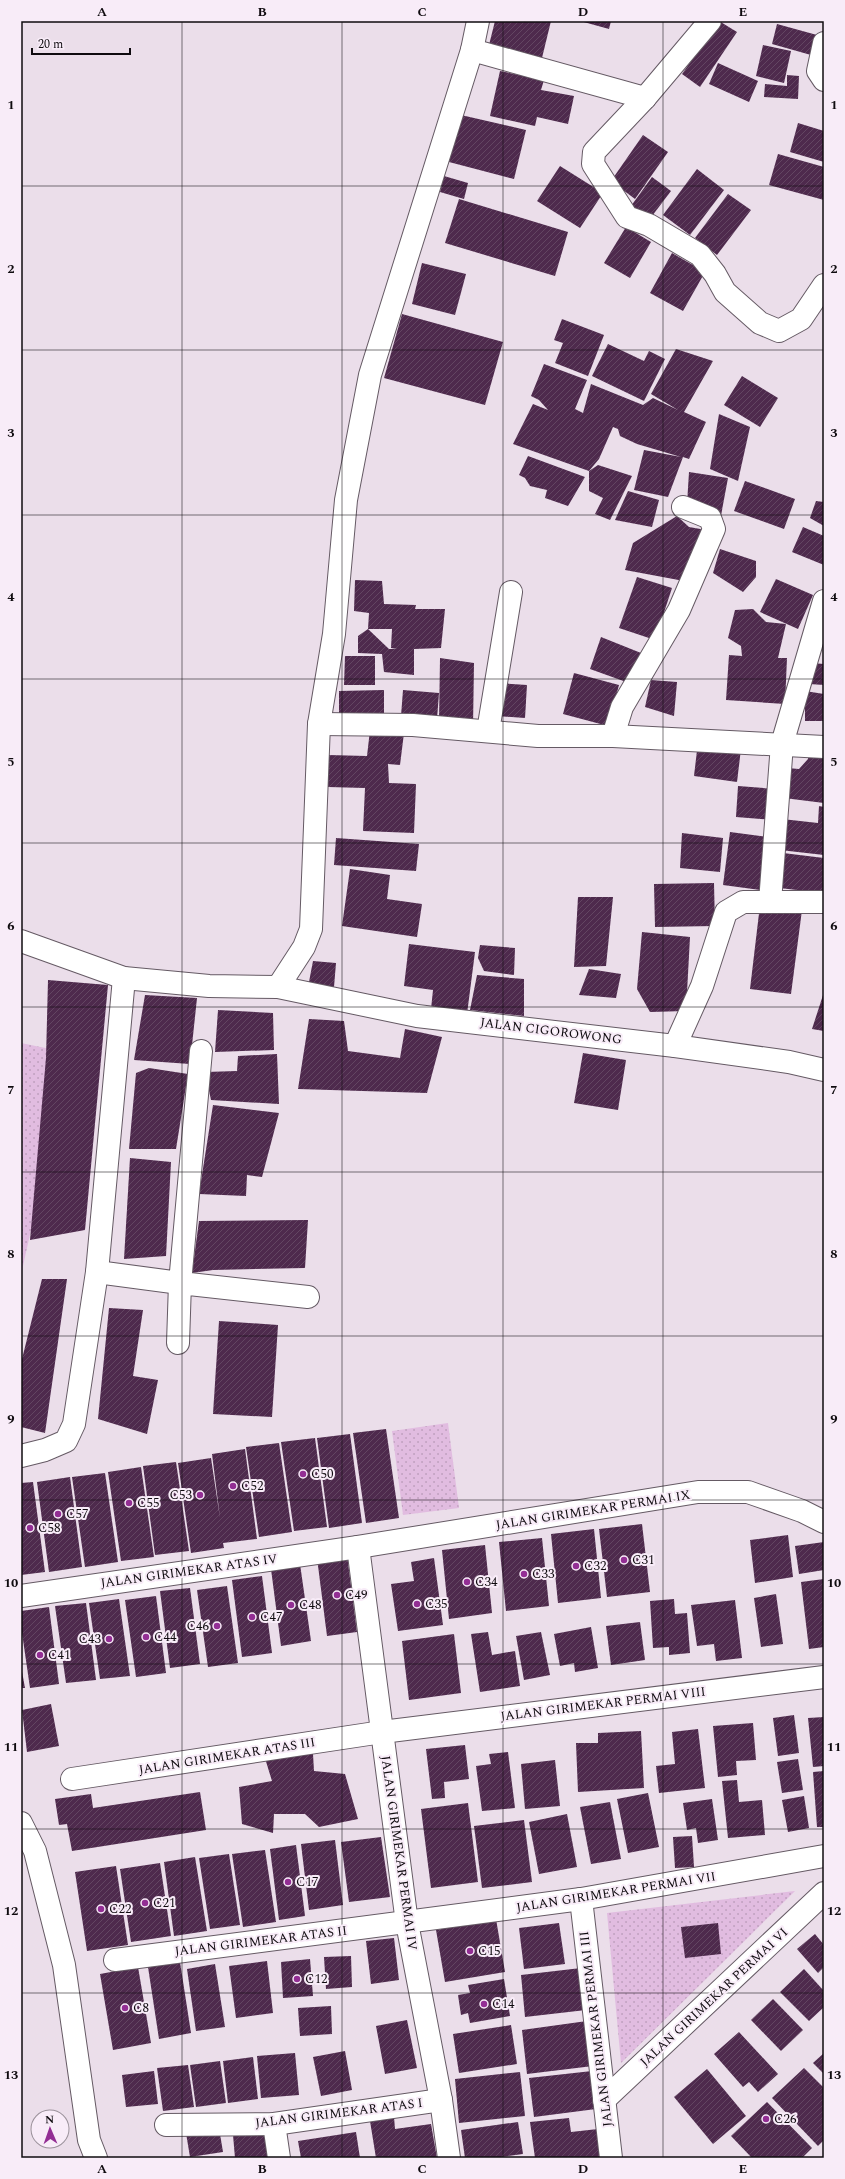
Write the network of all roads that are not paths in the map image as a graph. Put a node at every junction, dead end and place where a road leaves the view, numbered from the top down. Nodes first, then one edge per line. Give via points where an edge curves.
1 (478, 21) edge
2 (710, 21) edge
3 (824, 42) edge
4 (472, 50) junction
5 (824, 80) edge
6 (645, 98) junction
7 (824, 285) edge
8 (683, 507) dead end
9 (511, 592) dead end
10 (824, 601) edge
11 (319, 724) junction
12 (488, 732) junction
13 (614, 736) junction
14 (782, 744) junction
15 (824, 748) edge
16 (770, 902) junction
17 (824, 902) edge
18 (21, 941) edge
19 (124, 978) junction
20 (278, 987) junction
21 (675, 1046) junction
22 (201, 1051) dead end
23 (824, 1070) edge
24 (97, 1272) junction
25 (180, 1283) junction
26 (308, 1297) dead end
27 (178, 1343) dead end
28 (21, 1456) edge
29 (824, 1522) edge
30 (358, 1547) junction
31 (21, 1596) edge
32 (824, 1677) edge
33 (382, 1732) junction
34 (72, 1779) dead end
35 (21, 1823) edge
36 (824, 1856) edge
37 (824, 1893) edge
38 (581, 1899) junction
39 (407, 1923) junction
40 (115, 1960) dead end
41 (441, 2100) junction
42 (604, 2100) junction
43 (274, 2124) junction
44 (166, 2126) dead end
45 (96, 2158) edge
46 (279, 2158) edge
47 (449, 2158) edge
48 (611, 2158) edge

1 - 4 street
2 - 6 street
3 - 5 street via 818,71
4 - 6 street
4 - 11 street via 370,375 346,500 334,634
6 - 7 street via 594,152 593,164 627,217 648,225 700,255 725,292 760,323 778,331 801,319
8 - 13 street via 710,518 714,529 679,610 622,707
9 - 12 street
10 - 14 street
11 - 12 street via 413,725
11 - 20 street via 311,929 304,948
12 - 13 street via 538,736
13 - 14 street
14 - 15 street
14 - 16 street
16 - 17 street
16 - 21 street via 743,902 726,912 702,986
18 - 19 street, JALAN CIGOROWONG
19 - 20 street, JALAN CIGOROWONG via 209,986
19 - 24 street
20 - 21 street, JALAN CIGOROWONG via 417,1016
21 - 23 street, JALAN CIGOROWONG via 789,1062
22 - 25 street
24 - 25 street
24 - 28 street via 74,1424 66,1441
25 - 26 street
25 - 27 street
29 - 30 street, JALAN GIRIMEKAR PERMAI IX via 802,1511 748,1492 698,1492
30 - 31 street, JALAN GIRIMEKAR ATAS IV
30 - 33 street, JALAN GIRIMEKAR PERMAI IV
32 - 33 street, JALAN GIRIMEKAR PERMAI VIII
33 - 34 street, JALAN GIRIMEKAR ATAS III
33 - 39 street, JALAN GIRIMEKAR PERMAI IV
35 - 45 street via 35,1851 64,1965 89,2140
36 - 38 street, JALAN GIRIMEKAR PERMAI VII
37 - 42 street, JALAN GIRIMEKAR PERMAI VI
38 - 39 street, JALAN GIRIMEKAR PERMAI VII
38 - 42 street, JALAN GIRIMEKAR PERMAI III
39 - 40 street, JALAN GIRIMEKAR ATAS II
39 - 41 street, JALAN GIRIMEKAR PERMAI IV
41 - 43 street, JALAN GIRIMEKAR ATAS I
41 - 47 street, JALAN GIRIMEKAR PERMAI IV
42 - 48 street, JALAN GIRIMEKAR PERMAI III
43 - 44 street, JALAN GIRIMEKAR ATAS I
43 - 46 street

